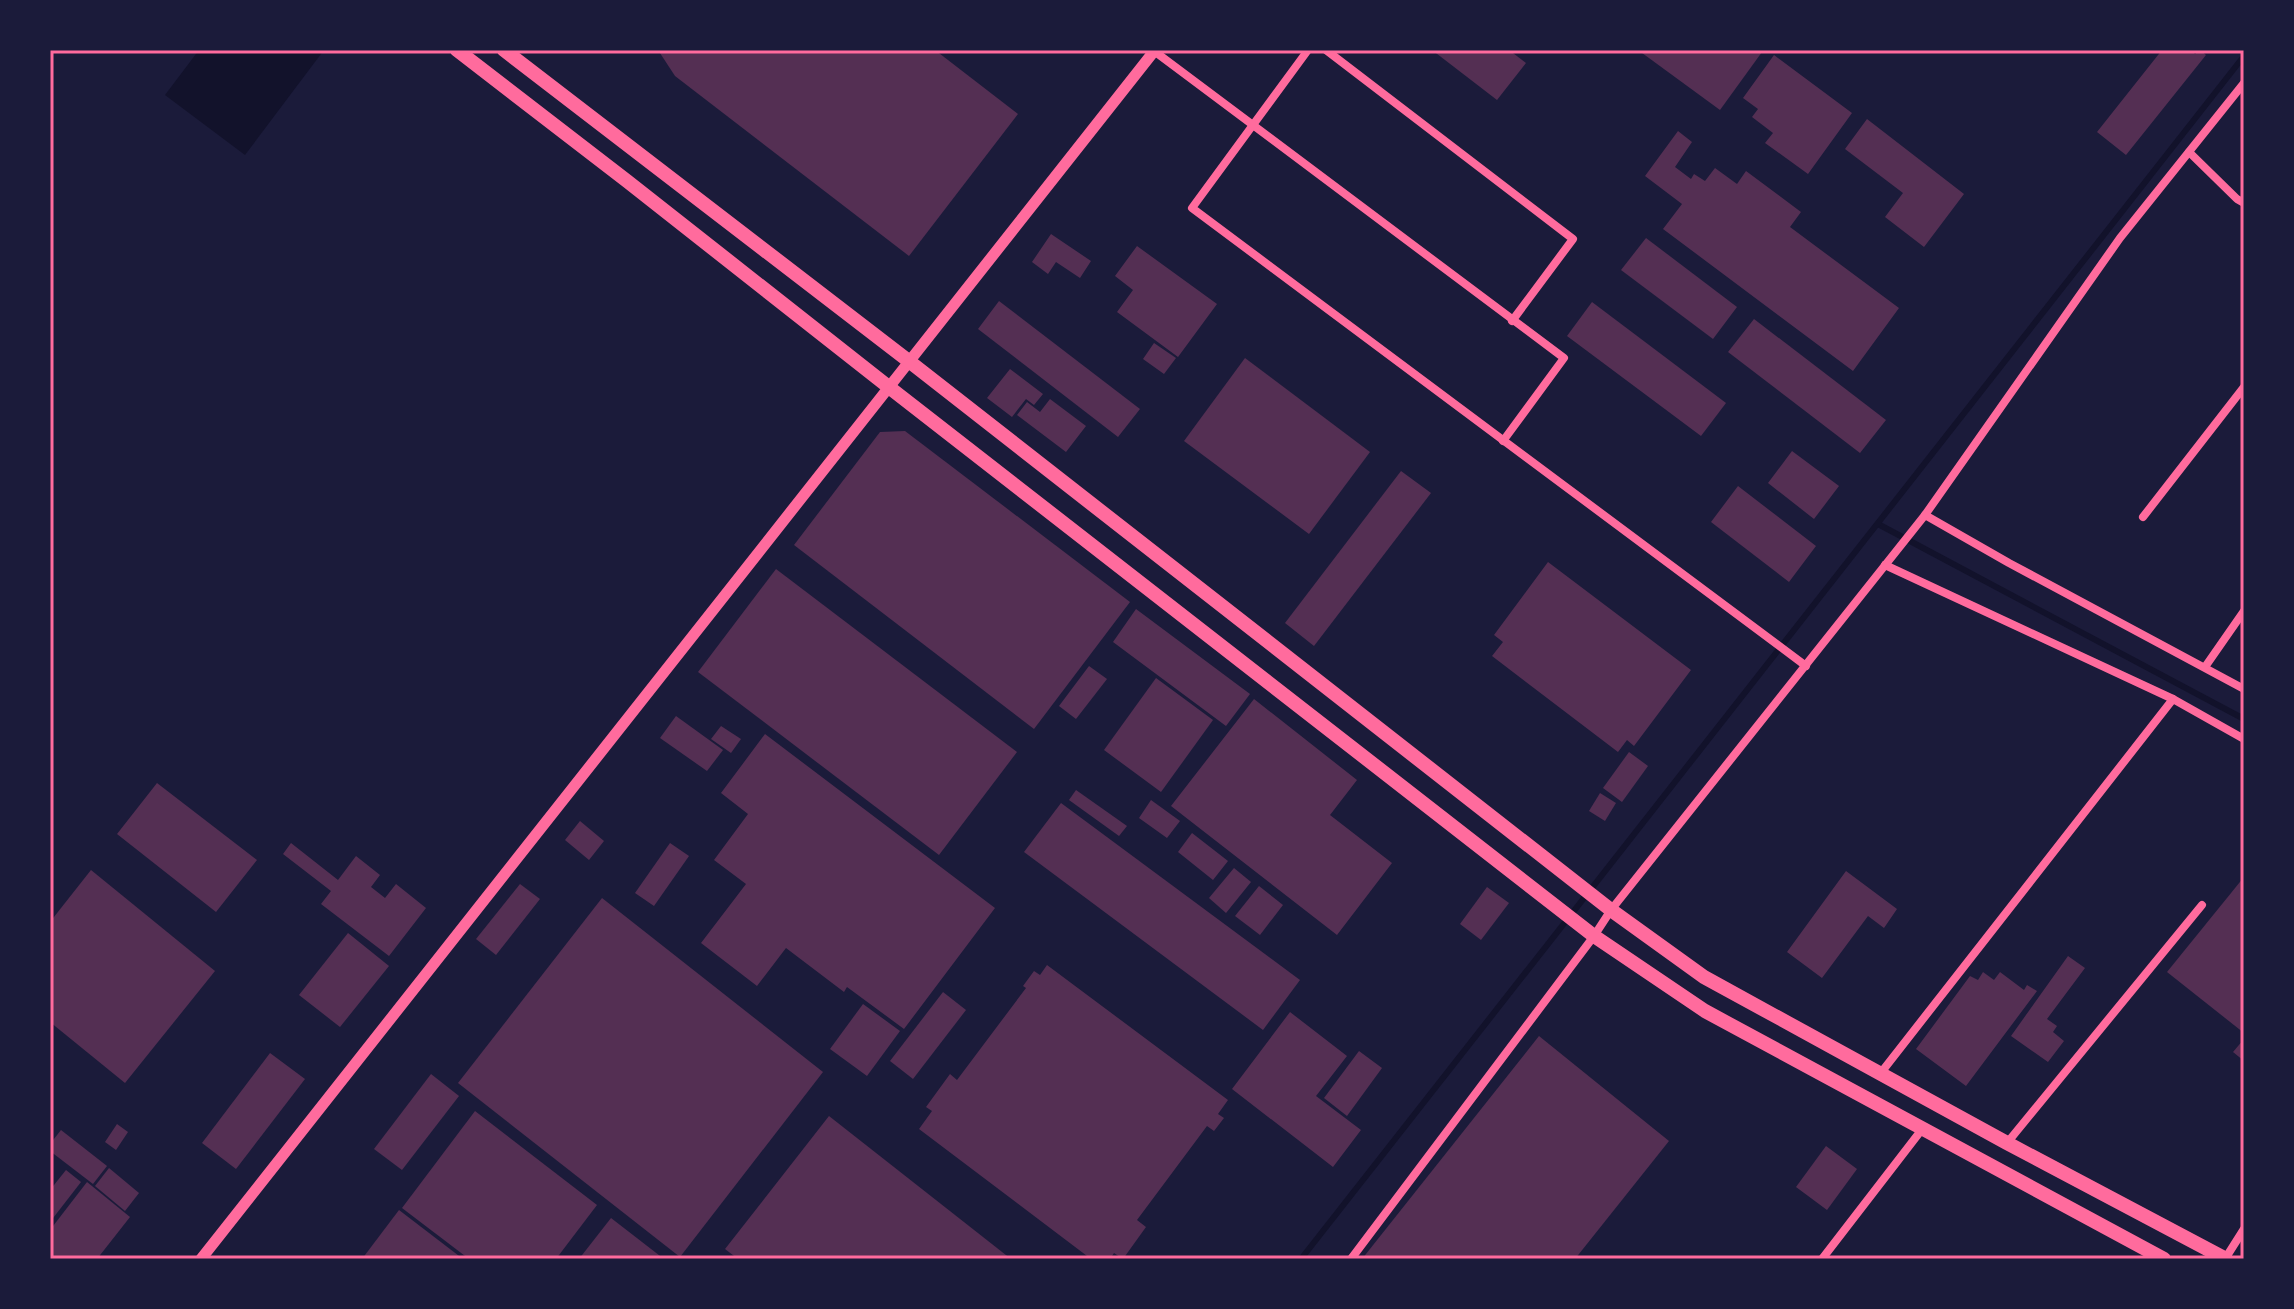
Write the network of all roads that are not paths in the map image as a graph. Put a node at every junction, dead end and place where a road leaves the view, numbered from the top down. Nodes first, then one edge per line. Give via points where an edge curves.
1 (457, 50) edge
2 (504, 50) edge
3 (1155, 50) edge
4 (1308, 50) edge
5 (1326, 50) edge
6 (2244, 83) edge
7 (1252, 124) junction
8 (2189, 152) junction
9 (2244, 203) edge
10 (1512, 321) junction
11 (910, 362) junction
12 (2244, 387) edge
13 (890, 388) junction
14 (1503, 441) junction
15 (1925, 515) junction
16 (2143, 517) dead end
17 (1885, 565) junction
18 (2244, 611) edge
19 (1806, 666) junction
20 (2205, 667) junction
21 (2244, 689) edge
22 (2173, 699) junction
23 (2244, 739) edge
24 (2202, 905) dead end
25 (1611, 910) junction
26 (1594, 936) junction
27 (1880, 1074) junction
28 (1923, 1128) junction
29 (2007, 1143) junction
30 (2244, 1229) edge
31 (201, 1259) edge
32 (1351, 1259) edge
33 (1822, 1259) edge
34 (2164, 1259) edge
35 (2226, 1259) edge

1 - 13 main road
2 - 11 main road
3 - 7 street
3 - 11 street
4 - 7 street
5 - 10 street via 1573,239
6 - 8 street
7 - 10 street
7 - 14 street via 1192,208
8 - 9 street
8 - 15 street via 2120,238
10 - 14 street via 1564,358
11 - 13 street
11 - 25 main road
12 - 16 street
13 - 26 main road
13 - 31 street
14 - 19 street
15 - 17 street
15 - 20 street
17 - 19 street
17 - 22 street
18 - 20 street
19 - 25 street
20 - 21 street
22 - 23 street
22 - 27 street
24 - 29 street
25 - 26 street
25 - 27 main road via 1704,977
26 - 28 main road via 1705,1011
26 - 32 street
27 - 29 main road
28 - 33 street
28 - 34 main road
29 - 35 main road
30 - 35 street

